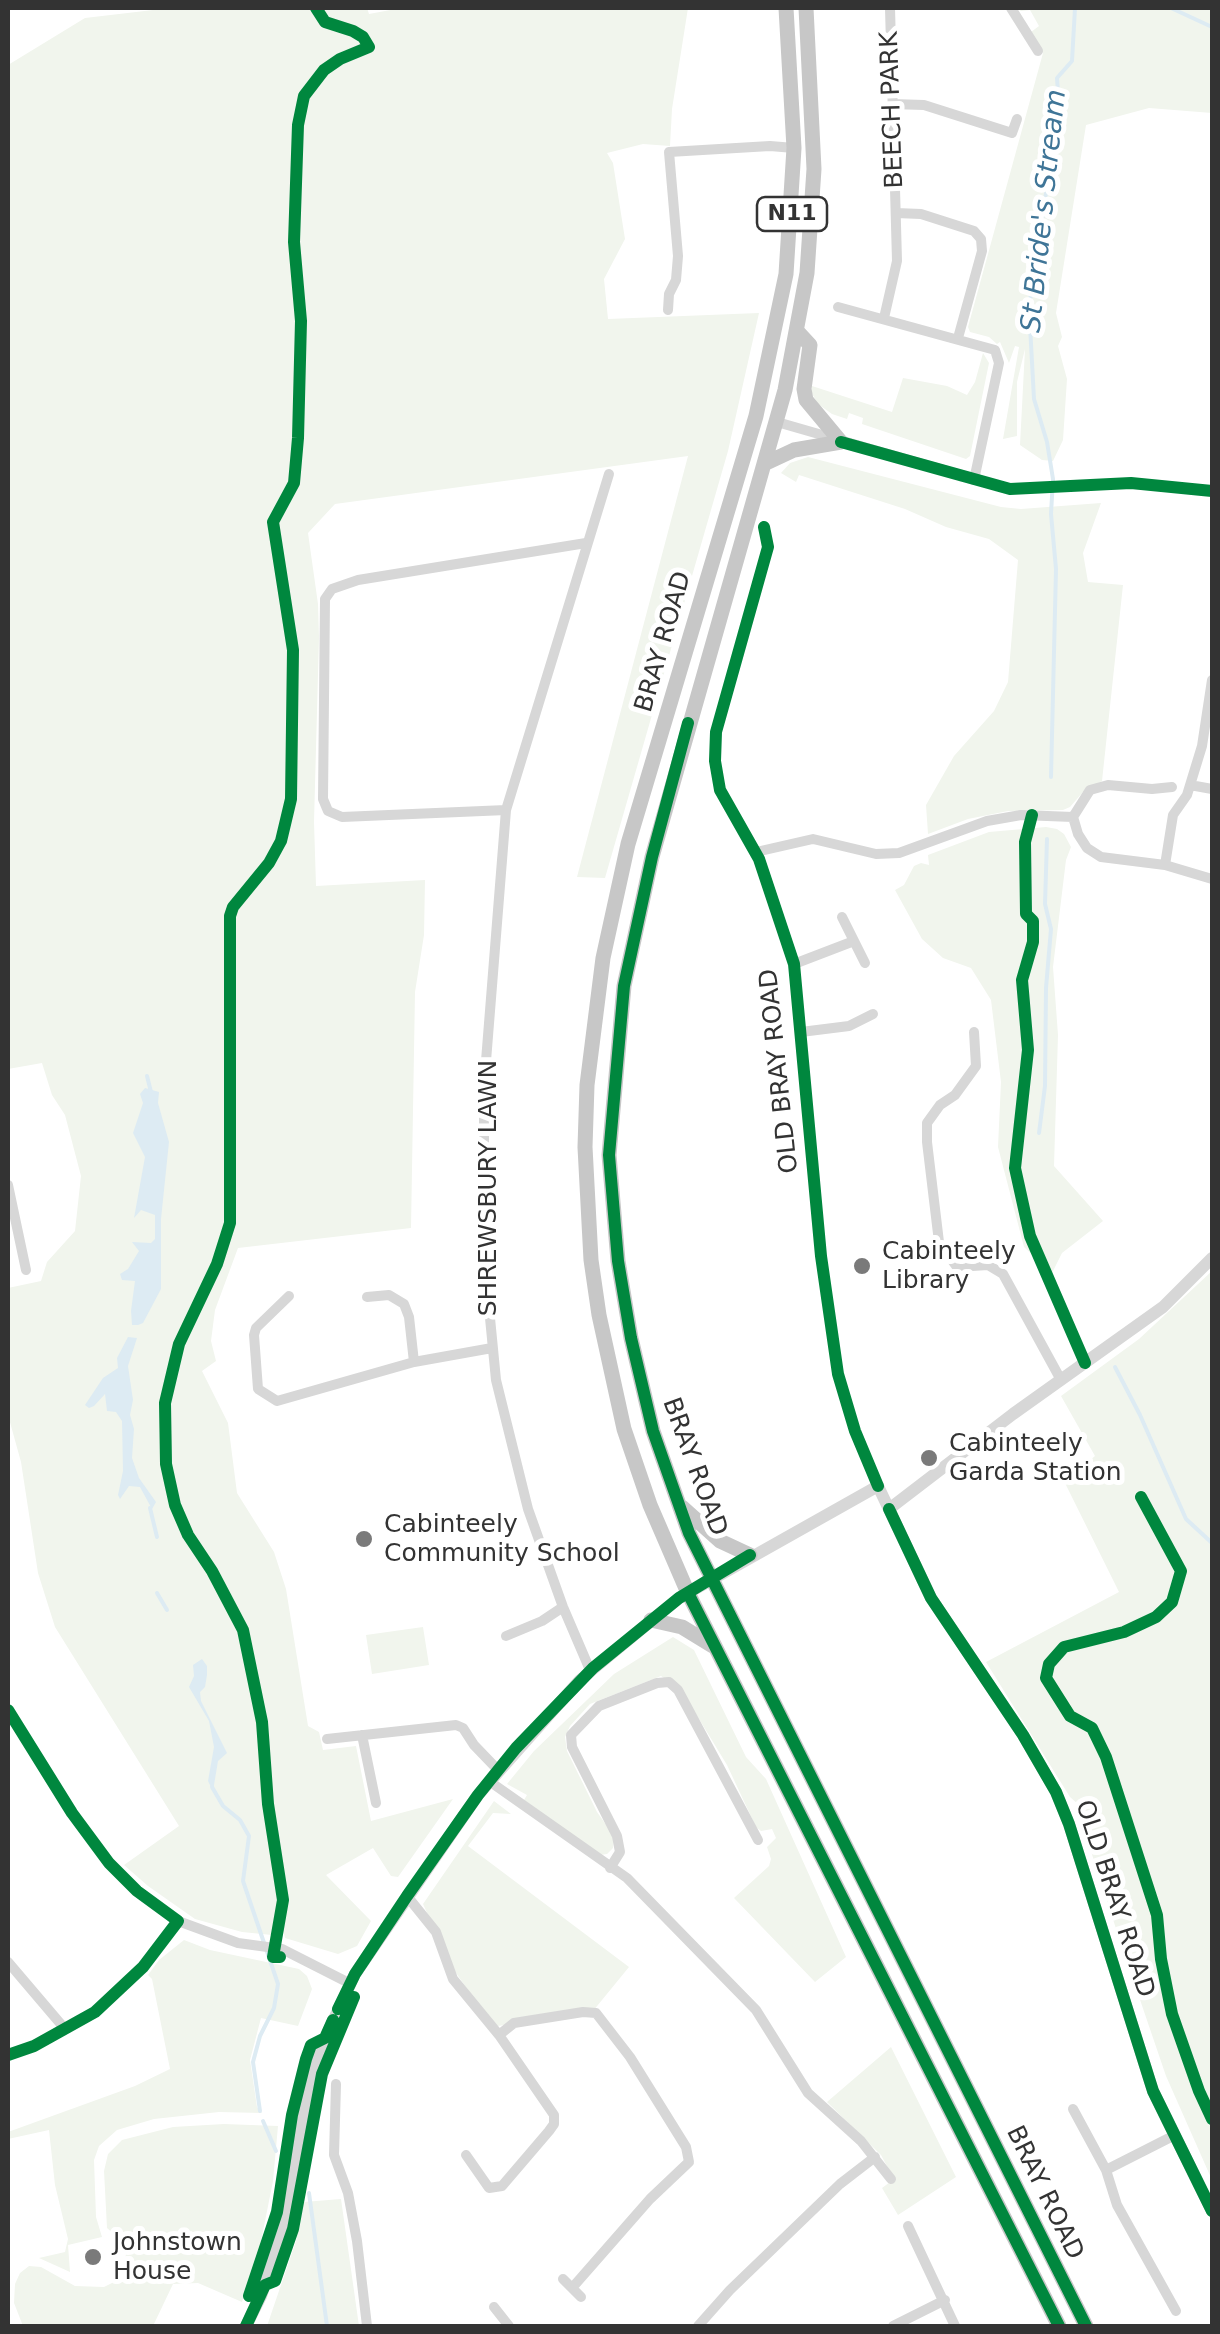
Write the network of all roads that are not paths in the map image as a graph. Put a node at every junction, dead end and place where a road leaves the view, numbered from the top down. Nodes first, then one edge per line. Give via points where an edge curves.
1 (786, 8) edge
2 (806, 8) edge
3 (890, 8) edge
4 (1012, 8) edge
5 (1031, 15) dead end
6 (1019, 22) junction
7 (1038, 51) dead end
8 (892, 104) junction
9 (1017, 119) dead end
10 (794, 148) junction
11 (896, 213) junction
12 (838, 307) dead end
13 (668, 310) dead end
14 (884, 318) junction
15 (798, 332) junction
16 (958, 338) junction
17 (770, 357) junction
18 (792, 362) junction
19 (756, 416) junction
20 (776, 422) junction
21 (840, 442) junction
22 (764, 464) junction
23 (608, 474) dead end
24 (974, 480) junction
25 (1212, 491) edge
26 (586, 543) junction
27 (768, 547) dead end
28 (1212, 680) edge
29 (1190, 786) junction
30 (1172, 787) dead end
31 (1212, 789) edge
32 (506, 810) junction
33 (1073, 817) junction
34 (756, 852) junction
35 (1165, 864) junction
36 (1212, 879) edge
37 (842, 917) dead end
38 (854, 941) junction
39 (864, 963) dead end
40 (794, 964) junction
41 (873, 1014) dead end
42 (801, 1032) junction
43 (974, 1032) dead end
44 (8, 1185) edge
45 (1212, 1258) edge
46 (26, 1270) dead end
47 (289, 1296) dead end
48 (367, 1297) dead end
49 (492, 1348) junction
50 (414, 1362) junction
51 (1061, 1380) junction
52 (878, 1486) junction
53 (679, 1504) junction
54 (889, 1509) junction
55 (750, 1555) junction
56 (714, 1577) junction
57 (688, 1592) junction
58 (563, 1607) junction
59 (651, 1620) junction
60 (506, 1636) dead end
61 (716, 1648) junction
62 (590, 1670) junction
63 (8, 1710) edge
64 (362, 1735) junction
65 (328, 1739) dead end
66 (498, 1770) junction
67 (488, 1782) junction
68 (376, 1803) dead end
69 (758, 1840) dead end
70 (610, 1868) junction
71 (406, 1896) junction
72 (178, 1921) junction
73 (8, 1962) edge
74 (349, 1983) junction
75 (65, 2029) junction
76 (499, 2035) junction
77 (8, 2055) edge
78 (336, 2084) dead end
79 (1073, 2110) dead end
80 (1173, 2136) junction
81 (466, 2155) dead end
82 (875, 2157) junction
83 (1106, 2170) junction
84 (891, 2180) dead end
85 (1212, 2211) edge
86 (908, 2226) dead end
87 (563, 2279) dead end
88 (944, 2300) junction
89 (494, 2307) dead end
90 (1176, 2311) dead end
91 (246, 2326) edge
92 (366, 2326) edge
93 (509, 2326) edge
94 (698, 2326) edge
95 (893, 2326) edge
96 (955, 2326) edge
97 (1059, 2326) edge
98 (1086, 2326) edge

1 - 10 highway, BRAY ROAD / N11
2 - 15 highway, BRAY ROAD / N11 via 814,169
3 - 8 street, BEECH PARK
4 - 6 street
5 - 6 street
6 - 7 street
8 - 9 street via 924,105 1012,133
8 - 11 street, BEECH PARK
10 - 13 street via 669,152 678,256
10 - 17 highway, BRAY ROAD / N11 via 788,266
11 - 14 street, BEECH PARK via 896,261
11 - 16 street, BEECH PARK via 921,214 981,238
12 - 14 street
14 - 16 street
15 - 18 highway, BRAY ROAD / N11
15 - 21 highway via 810,345 806,400
16 - 24 street via 990,346 998,356
17 - 18 highway
17 - 19 highway, BRAY ROAD / N11
18 - 20 highway, BRAY ROAD / N11
19 - 20 highway
19 - 57 highway, BRAY ROAD / N11 via 628,844 603,958 587,1085 586,1206 599,1315 635,1466
20 - 21 street
20 - 22 highway, BRAY ROAD / N11
21 - 22 highway via 794,450
21 - 24 street
22 - 53 highway, BRAY ROAD / N11 via 652,857 624,986 614,1092 609,1155 618,1261 653,1431
23 - 26 street, SHREWSBURY LAWN
24 - 25 street via 1023,490 1164,484
26 - 32 street, SHREWSBURY LAWN
26 - 32 street via 358,580 332,589 325,599 328,811 342,818
27 - 34 street, OLD BRAY ROAD via 716,732 720,790
28 - 29 street
29 - 31 street
29 - 35 street via 1173,815
30 - 33 street via 1090,790
32 - 49 street, SHREWSBURY LAWN via 484,1086 484,1256
33 - 34 street via 987,820 898,853 814,838
33 - 35 street via 1087,848 1102,856
34 - 40 street, OLD BRAY ROAD
35 - 36 street
37 - 38 street
38 - 39 street
38 - 40 street
40 - 42 street, OLD BRAY ROAD
41 - 42 street via 849,1026
42 - 52 street, OLD BRAY ROAD via 838,1374
43 - 51 street via 976,1066 928,1123 939,1242 956,1267 988,1265 1004,1274
44 - 46 street
45 - 51 street via 1163,1307
47 - 50 street via 254,1335 258,1388 277,1401
48 - 50 street via 389,1295 404,1304
49 - 50 street
49 - 58 street, SHREWSBURY LAWN via 528,1508
51 - 54 street
52 - 54 street, OLD BRAY ROAD
52 - 55 street
53 - 55 highway via 720,1541
53 - 56 highway, BRAY ROAD / N11
54 - 80 street, OLD BRAY ROAD via 916,1572 1059,1800 1144,2067
55 - 56 street
56 - 57 street
56 - 98 highway, BRAY ROAD / N11
57 - 59 street
57 - 61 highway, BRAY ROAD / N11
58 - 60 street
58 - 62 street, SHREWSBURY LAWN
59 - 61 highway
59 - 62 street
61 - 97 highway, BRAY ROAD / N11
62 - 66 street
63 - 72 street via 109,1863
64 - 65 street
64 - 66 street via 456,1724
64 - 68 street
66 - 67 street
67 - 70 street
67 - 71 street
69 - 70 street via 678,1690 657,1682 599,1706 572,1736 618,1836 620,1852
70 - 82 street via 628,1878 756,2010 808,2093
71 - 74 street
71 - 76 street via 436,1932 453,1979
72 - 74 street via 302,1958
72 - 75 street via 132,1978
73 - 75 street
74 - 91 street via 316,2059 284,2228
75 - 77 street
76 - 81 street via 554,2124 502,2186 489,2188
76 - 87 street via 514,2023 596,2013 686,2147 689,2162 650,2199 576,2293
78 - 92 street via 334,2156 348,2193
79 - 83 street
80 - 83 street
80 - 85 street, OLD BRAY ROAD
82 - 84 street
82 - 94 street
83 - 90 street via 1117,2205
86 - 88 street
88 - 95 street
88 - 96 street
89 - 93 street

